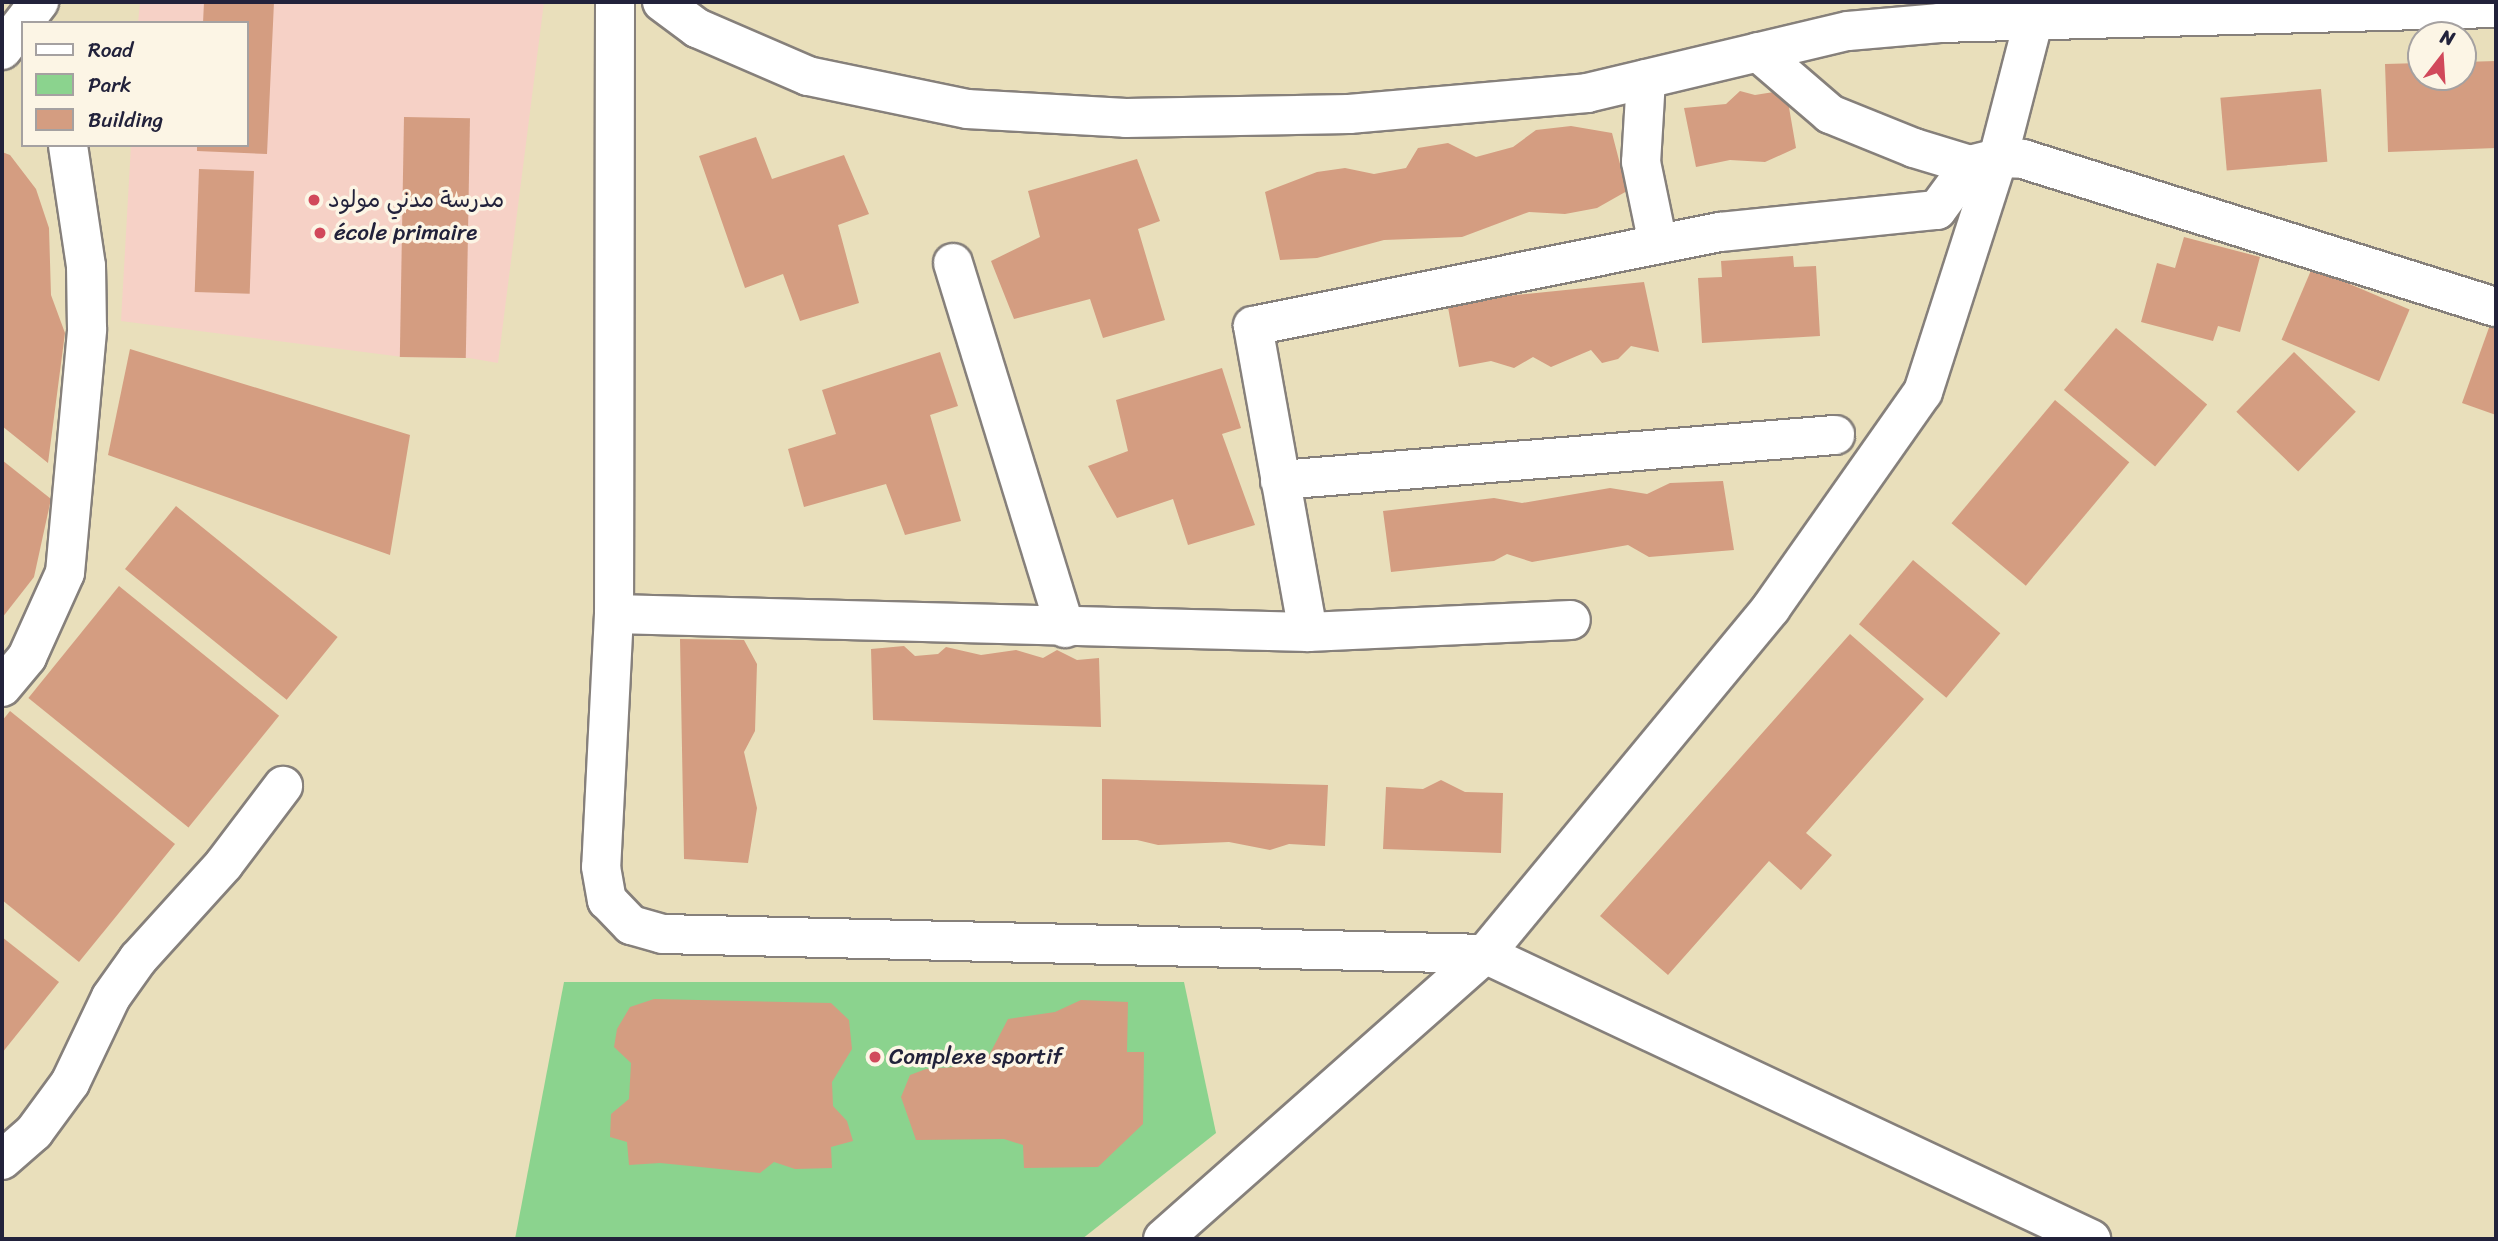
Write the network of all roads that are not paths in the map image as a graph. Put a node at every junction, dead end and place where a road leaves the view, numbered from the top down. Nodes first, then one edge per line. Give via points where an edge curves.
1 (39, 2) edge
2 (52, 2) edge
3 (615, 2) edge
4 (662, 2) edge
5 (2496, 8) edge
6 (2042, 10) edge
7 (24, 21) edge
8 (54, 21) edge
9 (21, 25) edge
10 (2, 50) edge
11 (1758, 52) junction
12 (1646, 79) junction
13 (68, 147) edge
14 (1984, 161) junction
15 (1658, 244) junction
16 (953, 263) dead end
17 (2496, 307) edge
18 (1835, 435) dead end
19 (1280, 480) junction
20 (614, 614) junction
21 (1571, 620) dead end
22 (1065, 628) junction
23 (1308, 632) junction
24 (2, 687) edge
25 (282, 786) dead end
26 (1485, 954) junction
27 (2, 1160) edge
28 (1163, 1239) edge
29 (2091, 1239) edge

1 - 7 street
2 - 8 street
3 - 20 street
4 - 12 street via 698,28 808,76 967,109 1126,118 1349,114 1587,93
5 - 6 street
6 - 11 street via 1848,31
6 - 14 street
9 - 10 street
11 - 12 street
11 - 14 street via 1830,114
12 - 15 street via 1641,162
13 - 24 street via 86,267 87,329 65,573 27,657
14 - 15 street via 1937,210 1720,232
14 - 17 street via 2023,159
14 - 26 street via 1923,392 1771,608
15 - 19 street via 1253,326
16 - 22 street
18 - 19 street
19 - 23 street
20 - 22 street
20 - 26 street via 601,867 607,900 631,925 663,934
21 - 23 street
22 - 23 street
25 - 27 street via 224,864 138,959 111,997 70,1083 34,1132
26 - 28 street
26 - 29 street

